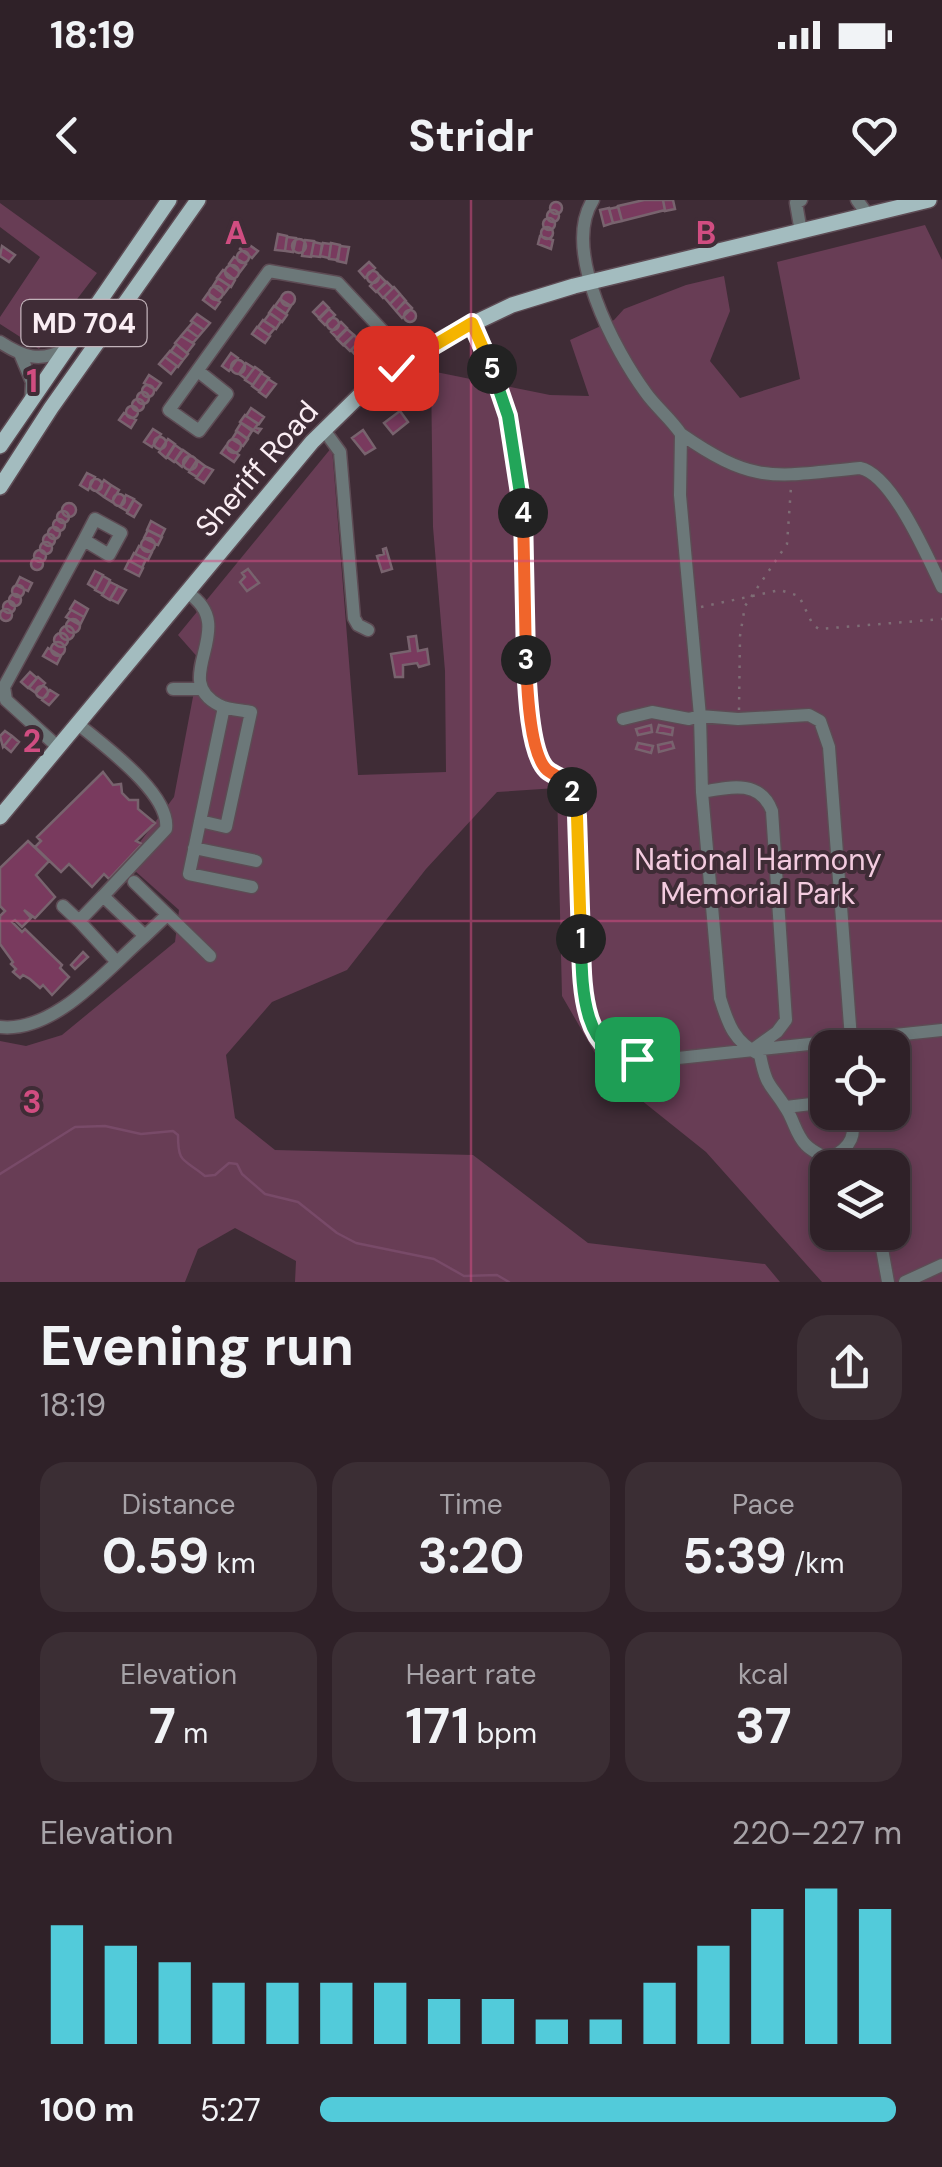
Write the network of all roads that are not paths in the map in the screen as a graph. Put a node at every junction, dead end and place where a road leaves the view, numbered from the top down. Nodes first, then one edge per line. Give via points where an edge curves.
1 (169, 200) edge
2 (198, 200) edge
3 (593, 200) edge
4 (801, 200) edge
5 (858, 200) edge
6 (929, 200) edge
7 (868, 216) junction
8 (801, 232) junction
9 (591, 282) junction
10 (472, 323) junction
11 (0, 342) edge
12 (66, 349) junction
13 (22, 356) junction
14 (410, 359) junction
15 (198, 371) junction
16 (31, 400) junction
17 (324, 430) junction
18 (681, 434) junction
19 (0, 446) edge
20 (0, 487) edge
21 (84, 540) dead end
22 (942, 587) edge
23 (188, 593) junction
24 (368, 630) dead end
25 (202, 688) junction
26 (174, 689) dead end
27 (224, 707) junction
28 (700, 716) junction
29 (623, 718) dead end
30 (78, 724) junction
31 (58, 747) junction
32 (210, 770) junction
33 (237, 776) junction
34 (702, 792) junction
35 (0, 817) edge
36 (200, 822) junction
37 (194, 848) junction
38 (256, 860) dead end
39 (134, 882) dead end
40 (252, 887) dead end
41 (103, 896) junction
42 (63, 906) dead end
43 (167, 915) junction
44 (79, 921) junction
45 (145, 936) junction
46 (210, 956) dead end
47 (116, 961) junction
48 (0, 1027) edge
49 (850, 1030) edge
50 (942, 1030) edge
51 (910, 1033) edge
52 (810, 1044) edge
53 (752, 1051) junction
54 (810, 1105) edge
55 (786, 1108) junction
56 (815, 1150) edge
57 (882, 1250) edge
58 (942, 1265) edge
59 (888, 1282) edge
60 (905, 1282) edge

1 - 12 main road, MD 704
2 - 20 main road, MD 704
3 - 9 street via 583,240
4 - 8 street via 794,209
5 - 7 street
6 - 7 main road, Sheriff Road
7 - 8 main road, Sheriff Road
8 - 9 main road, Sheriff Road
9 - 10 main road, Sheriff Road
9 - 18 street via 618,347
10 - 14 main road, Sheriff Road
10 - 53 street via 504,399 515,448 530,709 540,759 568,782 573,796 582,974 595,1033 624,1058
11 - 13 street
12 - 13 street
12 - 16 main road, MD 704
13 - 16 street
14 - 15 street via 338,283 269,271
14 - 17 main road, Sheriff Road
15 - 15 street via 169,410 199,431 227,394
16 - 19 main road, MD 704
17 - 23 main road, Sheriff Road
17 - 24 street via 340,452 354,618
18 - 22 street via 742,470 790,476 860,468 878,475
18 - 28 street via 680,495
21 - 31 street via 3,690
23 - 25 street via 205,609 210,632
23 - 30 main road, Sheriff Road
25 - 26 street
25 - 27 street
27 - 32 street
27 - 33 street via 251,712
28 - 29 street via 652,712
28 - 34 street
28 - 49 street via 808,714 824,727
30 - 31 main road, Sheriff Road
30 - 41 street via 146,784 167,822
31 - 35 main road, Sheriff Road
32 - 33 street
32 - 36 street
33 - 36 street via 226,827
34 - 53 street via 720,998 730,1028
34 - 53 street via 752,788 772,811 786,1020
36 - 37 street
37 - 38 street
37 - 40 street via 189,874
39 - 43 street
41 - 44 street
41 - 45 street
42 - 44 street
43 - 45 street
43 - 46 street
44 - 47 street
45 - 47 street
47 - 48 street via 42,1022
50 - 51 street
52 - 53 street
53 - 55 street
54 - 55 street
55 - 56 street
57 - 59 street
58 - 60 street

